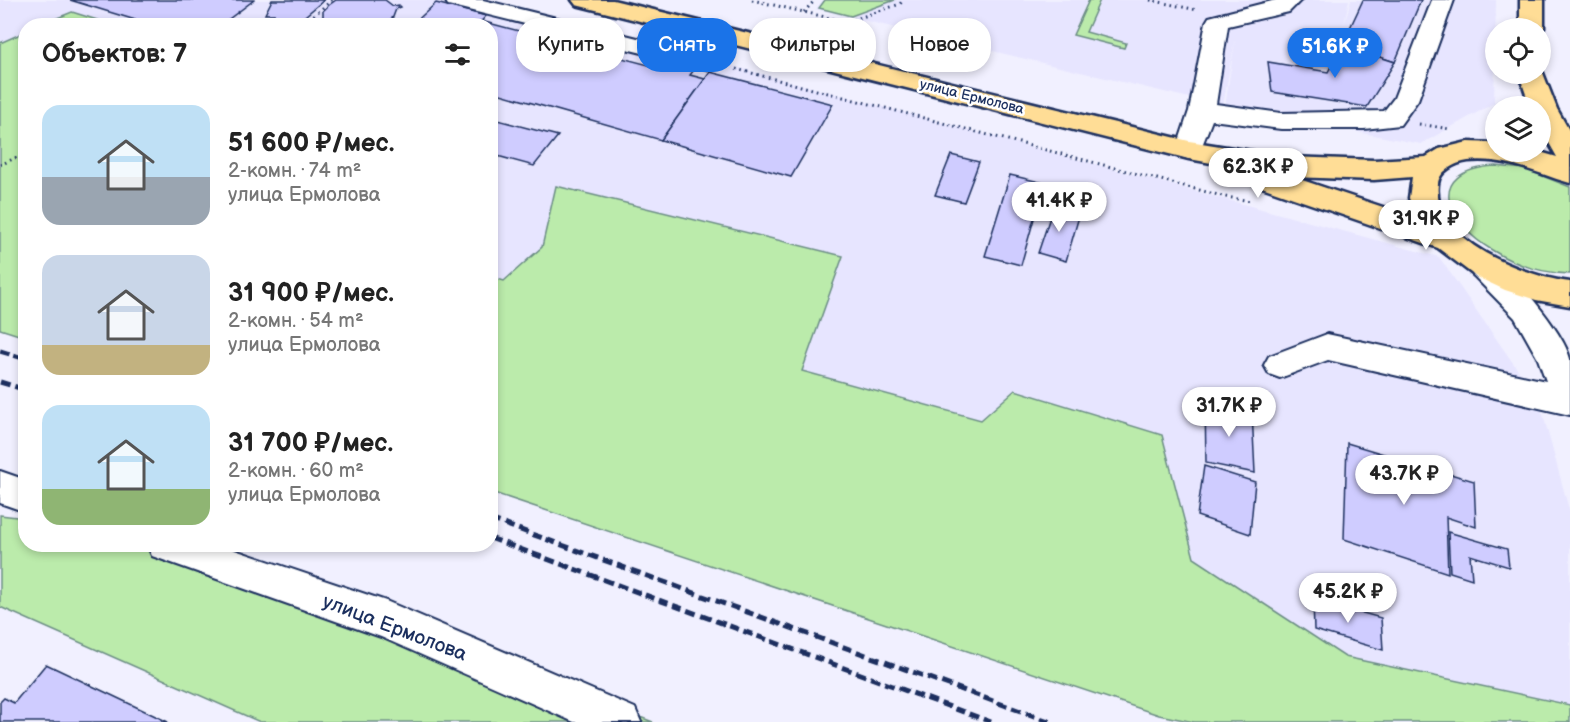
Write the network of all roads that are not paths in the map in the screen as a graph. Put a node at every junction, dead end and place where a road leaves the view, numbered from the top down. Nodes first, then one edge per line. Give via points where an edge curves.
1 (456, 0) edge
2 (584, 0) edge
3 (1290, 0) edge
4 (1443, 0) edge
5 (1532, 0) edge
6 (1532, 18) edge
7 (637, 45) edge
8 (1535, 84) edge
9 (1202, 111) junction
10 (1080, 124) junction
11 (1485, 146) edge
12 (1190, 150) junction
13 (1569, 156) edge
14 (1551, 158) edge
15 (1433, 166) junction
16 (1448, 240) junction
17 (1483, 267) junction
18 (1570, 294) edge
19 (1280, 365) dead end
20 (1570, 400) edge
21 (0, 487) edge
22 (18, 493) edge
23 (188, 552) edge
24 (621, 722) edge

1 - 7 street
2 - 10 main road, улица Ермолова
3 - 9 street via 1281,7 1217,22
4 - 9 street via 1406,100 1391,119 1281,121
5 - 6 main road
8 - 13 main road via 1544,110
9 - 12 street
10 - 12 main road, улица Ермолова
10 - 16 main road, улица Ермолова via 1272,180
11 - 15 main road, улица Ермолова
12 - 15 main road, улица Ермолова via 1289,167 1374,170
13 - 14 main road, улица Ермолова
15 - 16 main road, улица Ермолова via 1424,180 1423,198 1431,219
16 - 17 main road, улица Ермолова
17 - 18 main road, улица Ермолова via 1514,282
17 - 20 street via 1526,310 1553,356
19 - 20 street via 1327,347
21 - 22 street
23 - 24 street, улица Ермолова via 386,620

